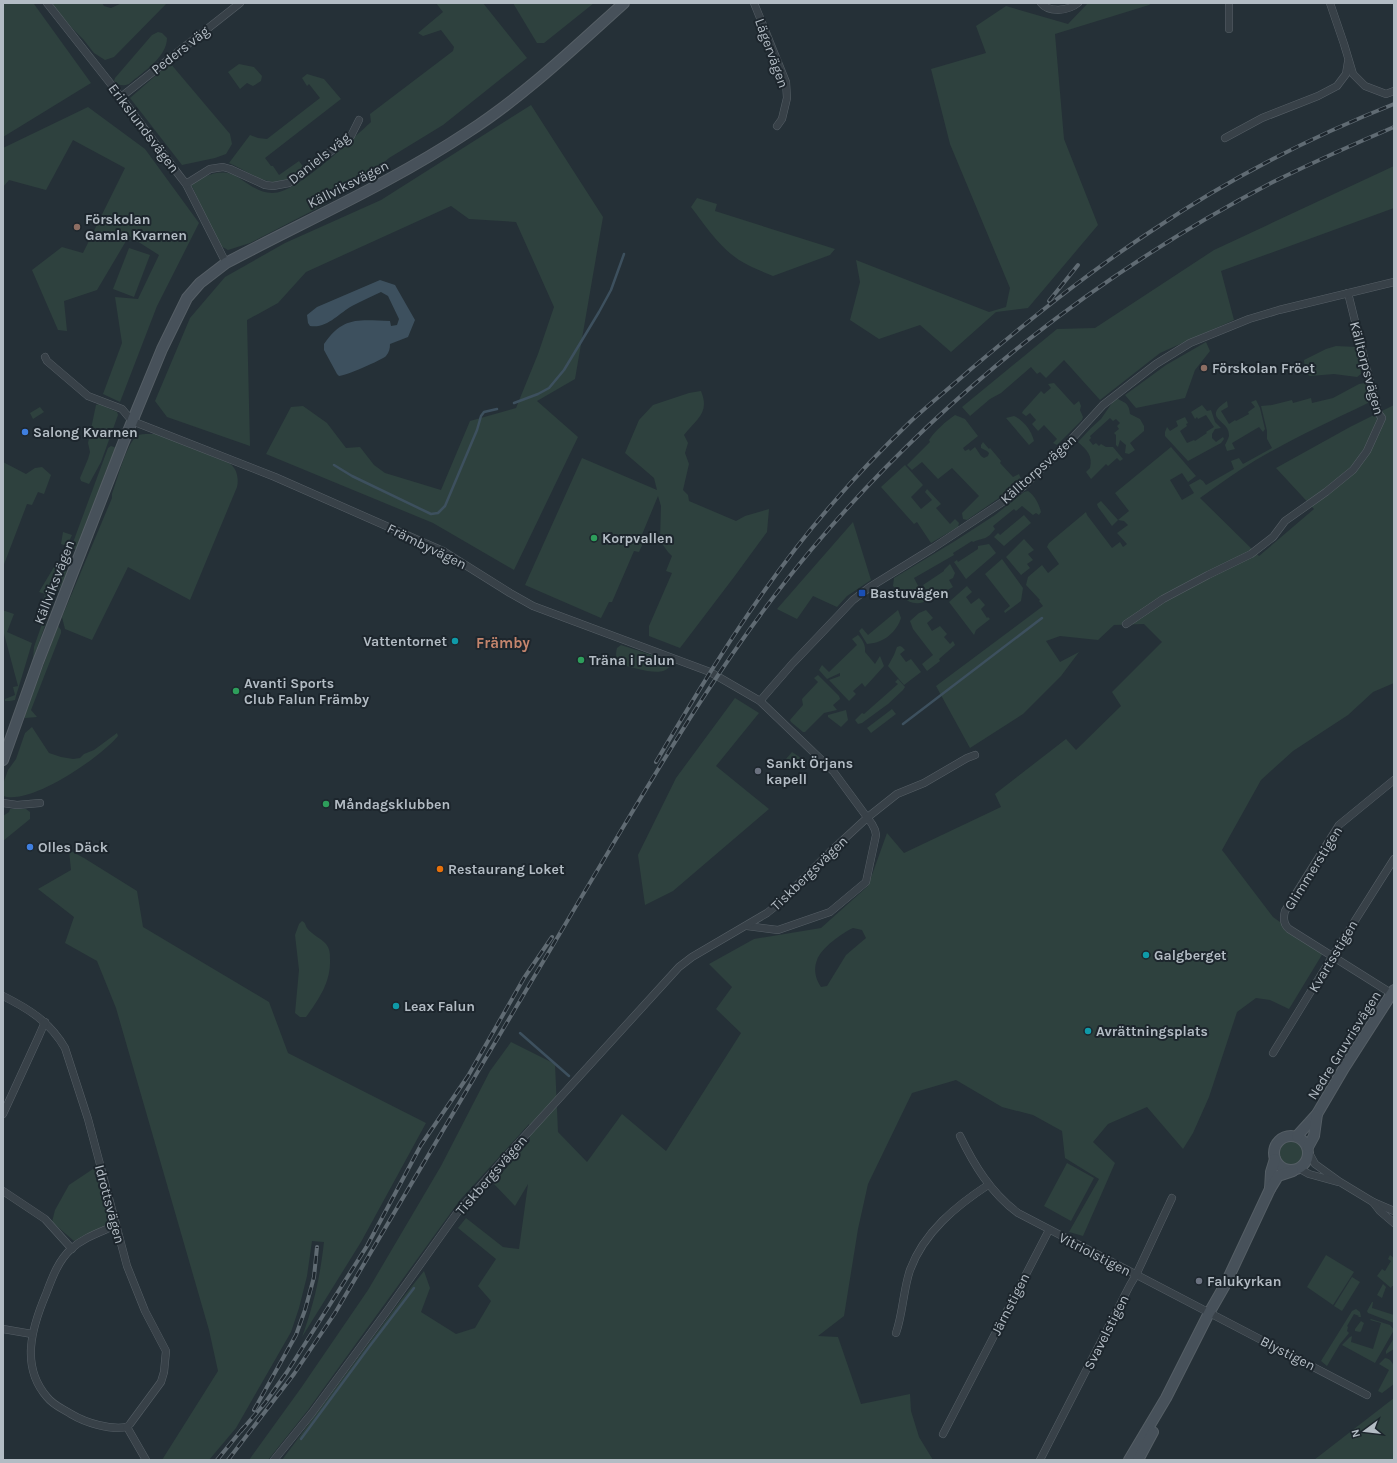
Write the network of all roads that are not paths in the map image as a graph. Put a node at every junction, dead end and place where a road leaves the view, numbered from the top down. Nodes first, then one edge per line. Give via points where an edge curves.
1 (47, 3) edge
2 (240, 3) edge
3 (624, 3) edge
4 (754, 3) edge
5 (1041, 3) edge
6 (1078, 3) edge
7 (1229, 3) edge
8 (1330, 3) edge
9 (1229, 29) dead end
10 (1348, 62) junction
11 (1394, 91) edge
12 (121, 97) junction
13 (359, 120) dead end
14 (777, 126) dead end
15 (1225, 138) dead end
16 (186, 184) junction
17 (226, 263) junction
18 (1394, 282) edge
19 (1348, 293) junction
20 (45, 356) dead end
21 (132, 421) junction
22 (1126, 624) dead end
23 (760, 701) junction
24 (4, 755) edge
25 (975, 755) dead end
26 (1394, 780) edge
27 (3, 803) edge
28 (40, 803) dead end
29 (868, 817) junction
30 (1394, 859) edge
31 (747, 926) junction
32 (1332, 957) junction
33 (1393, 993) edge
34 (3, 996) edge
35 (44, 1022) junction
36 (1273, 1053) dead end
37 (3, 1114) edge
38 (1317, 1114) junction
39 (960, 1136) dead end
40 (1297, 1136) junction
41 (1308, 1150) junction
42 (1275, 1159) junction
43 (1296, 1170) junction
44 (1340, 1182) junction
45 (988, 1185) junction
46 (1270, 1189) junction
47 (3, 1191) edge
48 (1172, 1198) dead end
49 (1373, 1202) junction
50 (1394, 1211) edge
51 (1394, 1223) edge
52 (116, 1225) junction
53 (1049, 1230) junction
54 (72, 1249) junction
55 (1136, 1275) junction
56 (1209, 1313) junction
57 (3, 1329) edge
58 (896, 1333) dead end
59 (32, 1334) junction
60 (1366, 1395) dead end
61 (127, 1427) junction
62 (943, 1434) dead end
63 (1137, 1458) edge
64 (146, 1460) edge
65 (274, 1460) edge
66 (1040, 1460) edge

1 - 12 street, Erikslundsvägen
2 - 12 street, Peders väg
3 - 17 street, Källviksvägen via 526,89 469,132 406,170
4 - 14 street, Lägervägen via 786,82 787,98 782,119
5 - 6 street via 1051,10 1058,10
7 - 9 street
8 - 10 street
10 - 11 street via 1352,74 1365,86 1386,94
10 - 15 street via 1346,74 1336,86 1318,96 1262,118
12 - 16 street, Erikslundsvägen
13 - 16 street, Daniels väg via 351,136 289,183 273,186 223,167 210,169
16 - 17 street, Erikslundsvägen
17 - 21 street, Källviksvägen via 200,283 182,307
18 - 19 street, Källtorpsvägen
19 - 22 street, Källtorpsvägen via 1373,394 1382,418 1367,451 1352,470 1285,521 1273,538 1251,554 1163,599
19 - 23 street, Källtorpsvägen via 1249,319 1190,343 1156,364 1103,405 1024,486 853,600
20 - 21 street via 47,361 88,396 122,408
21 - 23 street, Främbyvägen via 275,476 436,547 533,606 704,669
21 - 24 street, Källviksvägen
23 - 29 street via 833,772
25 - 29 street, Tiskbergsvägen via 924,783 897,794
26 - 32 street, Glimmerstigen via 1339,825 1285,911 1285,926
27 - 28 street
29 - 31 street, Tiskbergsvägen via 777,905
29 - 31 street, Tiskbergsvägen via 876,835 864,884 826,914 778,930
30 - 32 street, Kvartsstigen
31 - 65 street, Tiskbergsvägen via 679,967 489,1176 457,1213 348,1365
32 - 33 street, Glimmerstigen
32 - 36 street, Kvartsstigen
33 - 38 street, Nedre Gruvrisvägen
34 - 35 street, Idrottsvägen via 25,1007
35 - 37 street
35 - 52 street, Idrottsvägen via 65,1048 88,1119
38 - 40 street, Nedre Gruvrisvägen
38 - 41 street, Nedre Gruvrisvägen via 1314,1136
39 - 45 street, Vitriolstigen
40 - 41 street via 1305,1142
40 - 42 street via 1286,1136 1278,1142 1274,1152
41 - 43 street via 1307,1160
41 - 44 street via 1316,1164
42 - 43 street via 1280,1166
42 - 46 street via 1270,1172
43 - 44 street
43 - 46 street via 1278,1176
44 - 49 street
45 - 53 street, Vitriolstigen via 1009,1207
45 - 58 street via 938,1224 921,1248 910,1270
46 - 56 street via 1228,1279
47 - 54 street via 44,1219
48 - 55 street, Svavelstigen
49 - 50 street
49 - 51 street
52 - 54 street
52 - 61 street, Idrottsvägen via 133,1282 166,1354 160,1382
53 - 55 street, Vitriolstigen
53 - 62 street, Järnstigen
54 - 59 street via 61,1261 53,1276
55 - 56 street, Vitriolstigen
55 - 66 street, Svavelstigen
56 - 60 street, Blystigen
56 - 63 street
57 - 59 street
59 - 61 street via 31,1354 34,1373 47,1397 83,1420
61 - 64 street

